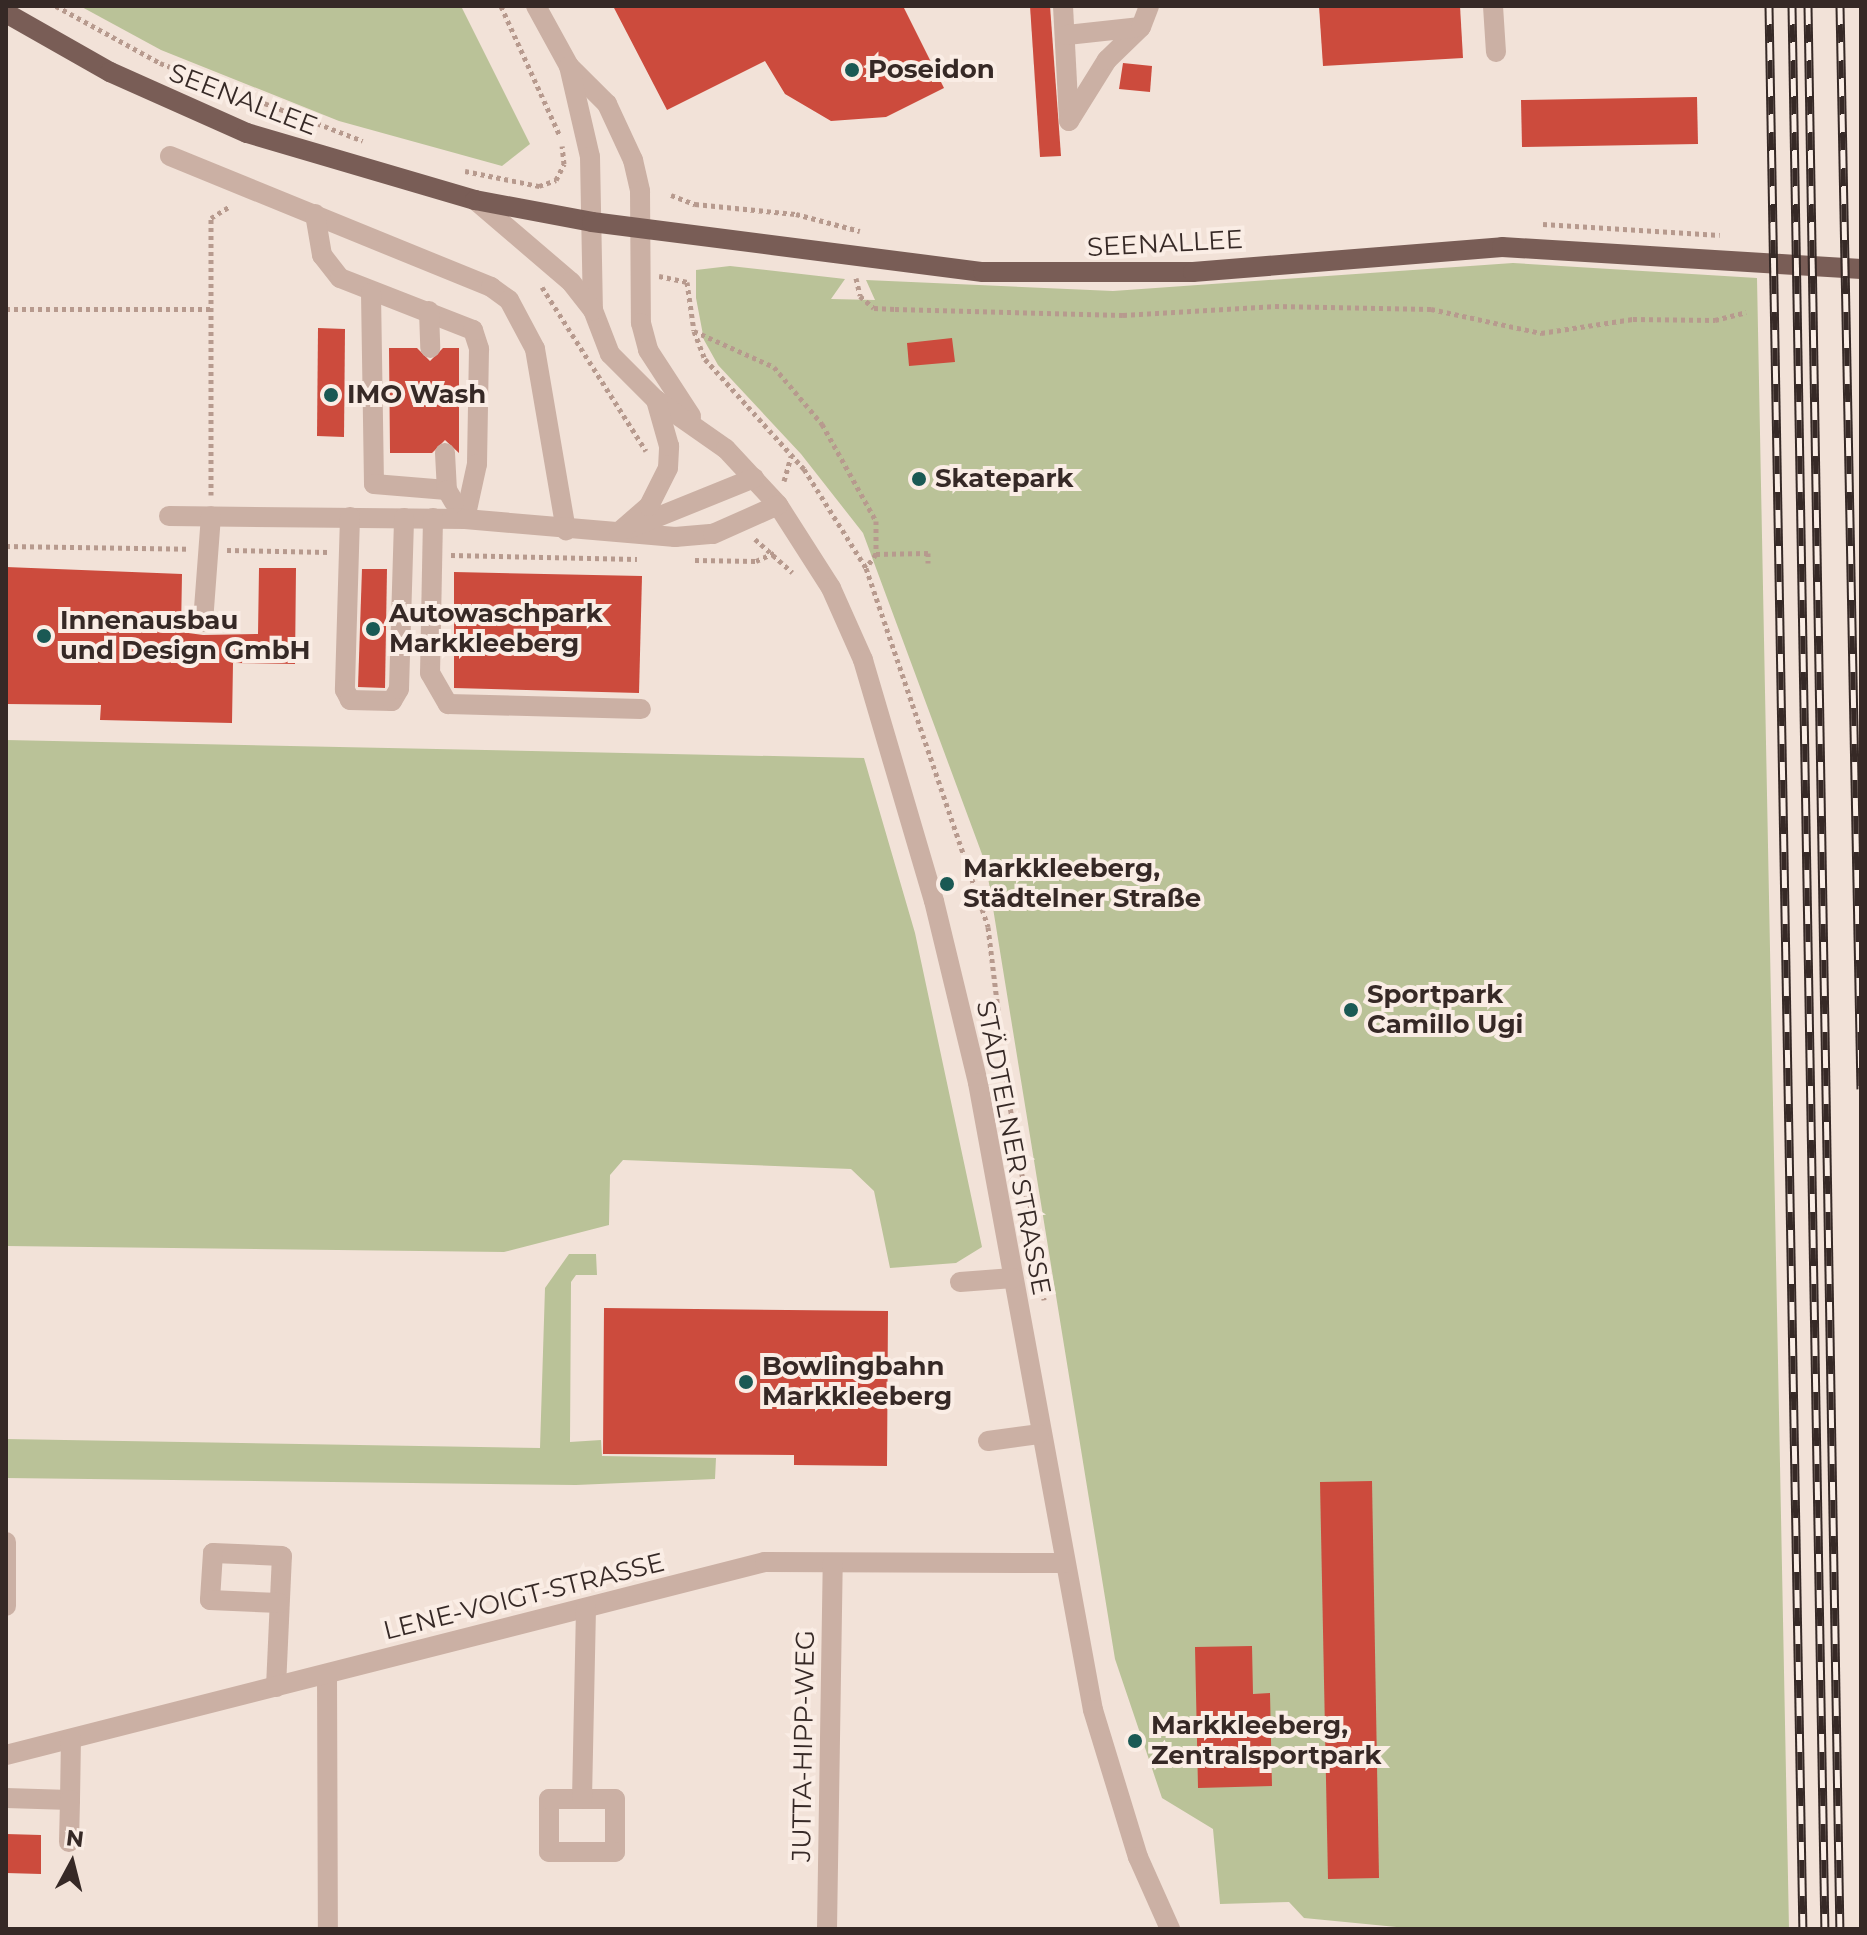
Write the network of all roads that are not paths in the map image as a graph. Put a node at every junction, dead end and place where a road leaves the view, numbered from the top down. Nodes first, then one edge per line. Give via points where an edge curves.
1 (536, 6) edge
2 (1063, 6) edge
3 (1149, 6) edge
4 (1493, 6) edge
5 (6, 13) edge
6 (1141, 27) junction
7 (1067, 35) junction
8 (1496, 52) dead end
9 (569, 66) junction
10 (170, 156) dead end
11 (475, 200) junction
12 (315, 214) junction
13 (592, 222) junction
14 (641, 228) junction
15 (1861, 269) edge
16 (371, 293) junction
17 (593, 310) junction
18 (429, 311) junction
19 (430, 348) dead end
20 (656, 400) junction
21 (698, 426) junction
22 (445, 453) dead end
23 (754, 478) junction
24 (447, 490) junction
25 (778, 505) junction
26 (169, 516) dead end
27 (211, 516) junction
28 (350, 517) junction
29 (404, 518) junction
30 (433, 518) junction
31 (465, 519) junction
32 (566, 530) junction
33 (619, 532) junction
34 (203, 622) dead end
35 (641, 709) dead end
36 (1013, 1278) junction
37 (960, 1282) dead end
38 (1039, 1434) junction
39 (988, 1441) dead end
40 (6, 1542) edge
41 (833, 1563) junction
42 (1064, 1563) junction
43 (279, 1603) dead end
44 (6, 1606) edge
45 (586, 1608) junction
46 (327, 1674) junction
47 (276, 1687) junction
48 (71, 1739) junction
49 (6, 1755) edge
50 (6, 1798) edge
51 (582, 1799) dead end
52 (70, 1800) junction
53 (69, 1842) dead end
54 (328, 1929) edge
55 (827, 1929) edge
56 (1170, 1929) edge

1 - 9 street, STÄDTELNER STRASSE
2 - 7 street
3 - 6 street
4 - 8 street
5 - 11 main road, SEENALLEE via 182,108 284,146
6 - 7 street
6 - 7 street via 1107,60 1069,121
9 - 13 street, STÄDTELNER STRASSE via 590,157
9 - 14 street, STÄDTELNER STRASSE via 607,104 623,134 640,191
10 - 12 street
11 - 13 main road, SEENALLEE
11 - 17 street, SEENALLEE
12 - 16 street via 322,255 340,278
12 - 32 street via 491,287 509,300 535,349
13 - 14 main road, SEENALLEE
13 - 17 street, STÄDTELNER STRASSE
14 - 15 main road, SEENALLEE via 983,272 1117,275 1502,247
14 - 21 street, STÄDTELNER STRASSE via 639,302 648,350
16 - 18 street
16 - 24 street via 374,484
17 - 20 street, STÄDTELNER STRASSE via 610,354
18 - 19 street
18 - 31 street via 473,330 479,349 477,464
20 - 21 street, STÄDTELNER STRASSE
20 - 33 street via 669,446 668,468 649,506
21 - 23 street, STÄDTELNER STRASSE
22 - 24 street
23 - 25 street, STÄDTELNER STRASSE
23 - 33 street
24 - 31 street
25 - 33 street via 739,525 675,537
25 - 36 street, STÄDTELNER STRASSE via 831,588 879,714 978,1083
26 - 27 street
27 - 28 street
27 - 34 street
28 - 29 street
28 - 29 street via 345,690 350,700 392,701 399,689
29 - 30 street
30 - 31 street
30 - 35 street via 430,673 448,704
31 - 32 street
32 - 33 street
36 - 37 street
36 - 38 street, STÄDTELNER STRASSE
38 - 39 street
38 - 42 street, STÄDTELNER STRASSE
40 - 44 street
41 - 42 street, LENE-VOIGT-STRASSE
41 - 45 street, LENE-VOIGT-STRASSE via 765,1562
41 - 55 street, JUTTA-HIPP-WEG
42 - 56 street, STÄDTELNER STRASSE via 1093,1710 1138,1857
43 - 47 street
45 - 46 street, LENE-VOIGT-STRASSE
45 - 51 street
46 - 47 street, LENE-VOIGT-STRASSE
46 - 54 street
47 - 48 street, LENE-VOIGT-STRASSE
48 - 49 street, LENE-VOIGT-STRASSE
48 - 52 street
50 - 52 street
52 - 53 street

